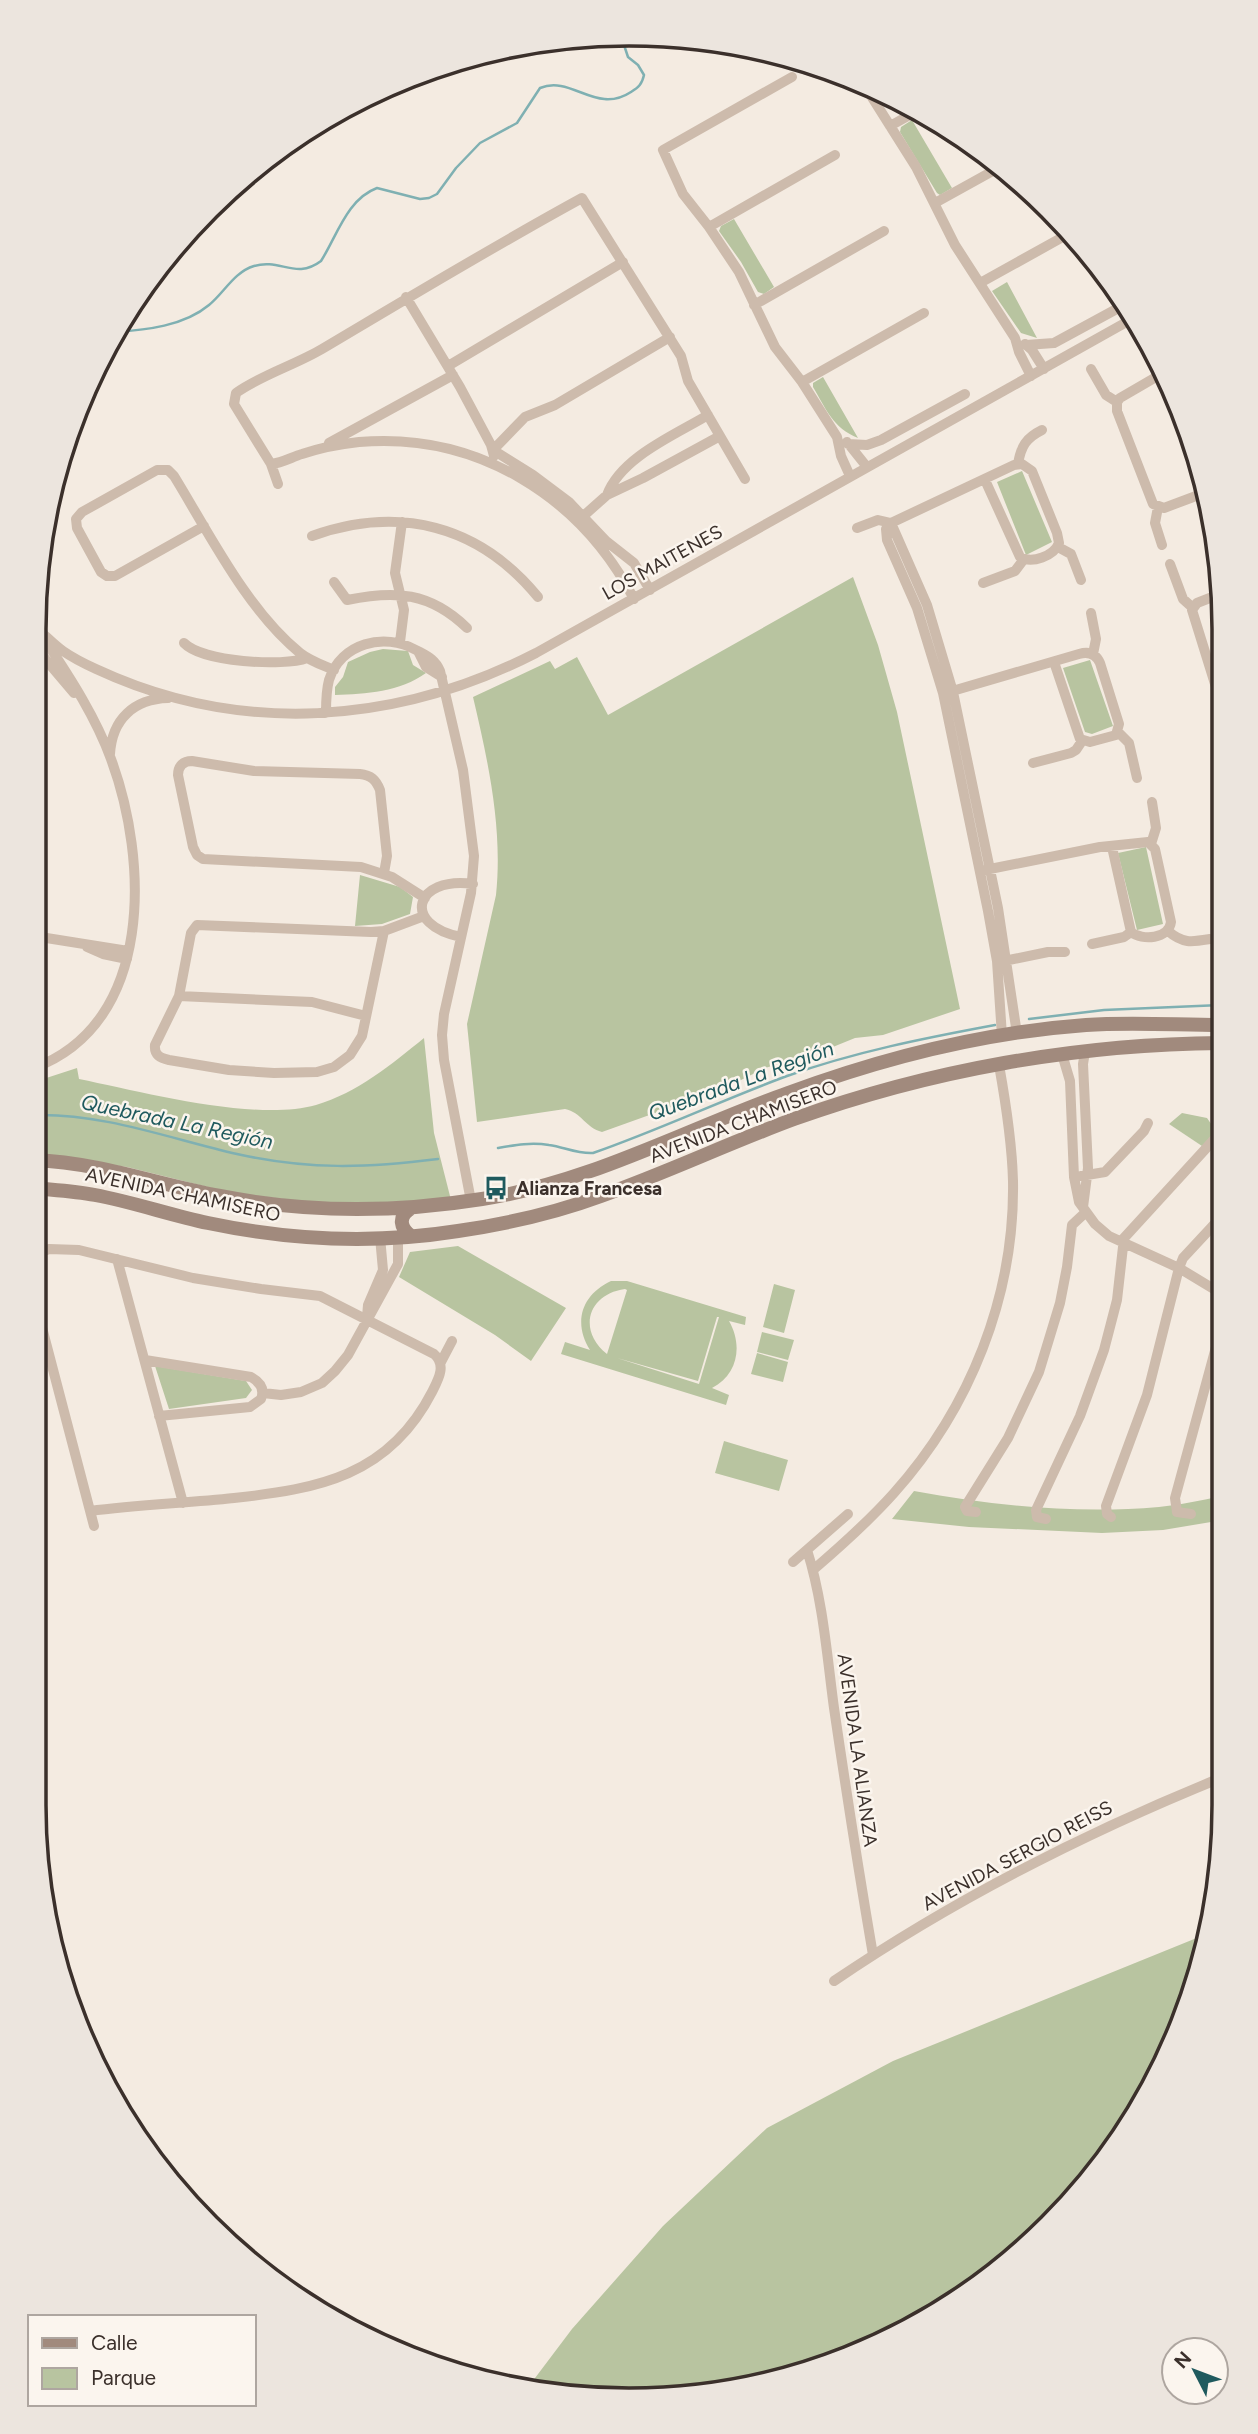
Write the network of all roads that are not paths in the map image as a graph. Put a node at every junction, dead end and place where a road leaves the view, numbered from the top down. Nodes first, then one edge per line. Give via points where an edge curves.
1 (792, 77) dead end
2 (874, 100) edge
3 (907, 117) edge
4 (890, 126) junction
5 (835, 155) dead end
6 (991, 172) edge
7 (935, 203) junction
8 (709, 227) junction
9 (884, 231) dead end
10 (1062, 238) edge
11 (622, 262) junction
12 (981, 283) junction
13 (406, 297) junction
14 (754, 305) junction
15 (1117, 309) edge
16 (924, 313) dead end
17 (1125, 323) edge
18 (670, 337) junction
19 (1015, 338) junction
20 (1026, 345) junction
21 (1044, 369) junction
22 (1091, 369) dead end
23 (450, 371) junction
24 (1031, 376) junction
25 (1155, 378) edge
26 (802, 382) junction
27 (965, 394) dead end
28 (1117, 402) junction
29 (708, 415) junction
30 (1042, 429) dead end
31 (356, 430) junction
32 (720, 436) junction
33 (837, 437) junction
34 (355, 442) junction
35 (848, 444) junction
36 (316, 450) junction
37 (493, 450) junction
38 (494, 463) junction
39 (271, 464) junction
40 (1018, 464) junction
41 (867, 467) junction
42 (850, 476) junction
43 (745, 479) dead end
44 (985, 480) junction
45 (278, 484) dead end
46 (607, 495) junction
47 (1197, 496) edge
48 (1158, 507) junction
49 (580, 518) junction
50 (401, 522) junction
51 (891, 523) junction
52 (204, 526) junction
53 (858, 528) dead end
54 (312, 536) dead end
55 (1162, 545) dead end
56 (1058, 547) junction
57 (1024, 559) junction
58 (1170, 564) dead end
59 (1081, 580) dead end
60 (334, 582) dead end
61 (984, 583) dead end
62 (650, 590) junction
63 (400, 594) junction
64 (538, 597) dead end
65 (1211, 597) edge
66 (634, 599) junction
67 (1193, 608) junction
68 (1091, 613) dead end
69 (467, 628) dead end
70 (46, 636) edge
71 (46, 642) edge
72 (400, 642) junction
73 (184, 643) dead end
74 (1093, 654) junction
75 (307, 658) junction
76 (46, 660) edge
77 (1054, 662) junction
78 (334, 670) junction
79 (1212, 673) edge
80 (446, 691) junction
81 (948, 692) junction
82 (174, 698) junction
83 (81, 701) junction
84 (326, 713) junction
85 (1118, 732) junction
86 (1082, 741) junction
87 (110, 758) junction
88 (1033, 763) dead end
89 (1137, 778) dead end
90 (1152, 802) dead end
91 (1151, 844) junction
92 (1112, 847) junction
93 (985, 870) junction
94 (384, 873) junction
95 (473, 884) junction
96 (425, 898) junction
97 (424, 916) junction
98 (384, 931) junction
99 (1168, 931) junction
100 (1131, 932) junction
101 (461, 937) junction
102 (46, 938) edge
103 (1210, 939) dead end
104 (1092, 944) dead end
105 (1065, 951) dead end
106 (127, 955) junction
107 (1002, 961) junction
108 (179, 996) junction
109 (366, 1016) junction
110 (1134, 1025) junction
111 (1212, 1025) edge
112 (1010, 1035) junction
113 (1212, 1043) edge
114 (1132, 1046) junction
115 (1085, 1052) junction
116 (1062, 1054) junction
117 (46, 1062) edge
118 (999, 1065) junction
119 (1148, 1123) dead end
120 (1212, 1142) edge
121 (46, 1161) edge
122 (1086, 1176) junction
123 (1074, 1177) junction
124 (46, 1189) edge
125 (471, 1201) junction
126 (410, 1209) junction
127 (1085, 1209) junction
128 (1212, 1227) edge
129 (380, 1237) junction
130 (404, 1237) junction
131 (1123, 1243) junction
132 (46, 1250) edge
133 (117, 1259) junction
134 (1179, 1268) junction
135 (1212, 1288) edge
136 (367, 1318) junction
137 (453, 1340) dead end
138 (46, 1343) edge
139 (145, 1360) junction
140 (441, 1362) junction
141 (1212, 1362) edge
142 (263, 1393) junction
143 (159, 1416) junction
144 (183, 1503) junction
145 (90, 1511) junction
146 (976, 1512) dead end
147 (848, 1514) dead end
148 (1191, 1514) dead end
149 (1111, 1517) dead end
150 (1046, 1518) dead end
151 (94, 1526) dead end
152 (807, 1550) junction
153 (793, 1562) dead end
154 (813, 1570) junction
155 (1212, 1782) edge
156 (873, 1955) junction
157 (834, 1981) dead end

1 - 8 street via 663,150 683,194
2 - 4 street
3 - 4 street
4 - 7 street
5 - 8 street
6 - 7 street
7 - 12 street via 955,245
8 - 14 street
9 - 14 street
10 - 12 street
11 - 13 street via 582,198
11 - 18 street
11 - 23 street
12 - 19 street
13 - 23 street
13 - 39 street via 311,355 236,393 234,404
14 - 26 street via 775,347
15 - 20 street via 1055,343
16 - 26 street
17 - 21 street, LOS MAITENES
18 - 29 street
18 - 37 street via 555,405 525,417
19 - 20 street
19 - 24 street
20 - 21 street
21 - 24 street, LOS MAITENES
22 - 28 street via 1106,395
23 - 31 street
23 - 37 street
24 - 41 street, LOS MAITENES
25 - 28 street
26 - 33 street
27 - 35 street via 881,440
28 - 48 street via 1150,499
29 - 32 street
29 - 46 street via 626,466
30 - 40 street via 1027,439
31 - 34 street
31 - 36 street
32 - 43 street
32 - 46 street
33 - 35 street
33 - 42 street
34 - 36 street
34 - 38 street via 419,443
35 - 41 street
36 - 39 street
37 - 38 street
37 - 49 street via 551,487
38 - 49 street
39 - 45 street
40 - 44 street
40 - 56 street via 1031,471 1057,533
41 - 42 street, LOS MAITENES
42 - 62 street, LOS MAITENES
44 - 51 street
44 - 57 street
46 - 49 street
47 - 48 street
48 - 55 street via 1154,519
49 - 62 street via 634,563
49 - 66 street
50 - 54 street via 358,523
50 - 63 street via 395,573
50 - 64 street via 447,531 475,544 509,567
51 - 53 street via 877,520
51 - 81 street via 887,540 922,607
52 - 52 street via 174,476 160,469 82,512 76,522 102,572 110,577
52 - 75 street via 256,606
56 - 57 street via 1033,560
56 - 59 street via 1071,554
57 - 61 street via 1015,571
58 - 67 street via 1183,599
60 - 63 street via 347,600
62 - 66 street, LOS MAITENES
63 - 69 street via 433,604
63 - 72 street via 404,610
65 - 67 street
66 - 80 street, LOS MAITENES via 516,663
67 - 79 street
68 - 74 street via 1096,639
70 - 82 street, LOS MAITENES via 63,652 96,669
71 - 83 street
72 - 78 street via 364,644
72 - 80 street via 418,650 426,667 442,677
73 - 75 street via 196,652 236,659 295,662
74 - 77 street
74 - 85 street via 1100,663
75 - 78 street
76 - 83 street
77 - 81 street
77 - 86 street
78 - 84 street via 327,688
80 - 84 street, LOS MAITENES via 396,705
80 - 95 street via 468,799
81 - 93 street
82 - 84 street, LOS MAITENES via 259,713
82 - 87 street, LOS MAITENES via 146,701 127,713 114,732
83 - 87 street
85 - 86 street
85 - 89 street via 1129,743
86 - 88 street via 1071,753
87 - 106 street via 125,806 134,868
90 - 91 street via 1156,828
91 - 92 street via 1142,841
91 - 99 street via 1171,922
92 - 93 street
92 - 100 street
93 - 107 street
94 - 94 street via 353,867 203,859 193,847 180,767 192,761 254,771 367,775 380,790 387,856
94 - 96 street
95 - 96 street via 442,884
95 - 101 street
96 - 97 street
97 - 98 street
97 - 101 street via 439,931
98 - 108 street via 197,925 191,933
98 - 109 street
99 - 100 street via 1158,936
99 - 103 street via 1186,942
100 - 104 street
101 - 125 street via 442,1043
102 - 106 street
105 - 107 street
106 - 117 street via 113,999 92,1028
107 - 112 street
108 - 109 street via 312,1002
108 - 109 street via 155,1045 156,1053 169,1060 229,1070 327,1070 355,1048
110 - 111 street, AVENIDA CHAMISERO
110 - 112 street, AVENIDA CHAMISERO via 1084,1025
110 - 114 street via 1138,1035
112 - 125 street, AVENIDA CHAMISERO via 834,1077 566,1179
113 - 114 street, AVENIDA CHAMISERO
114 - 115 street, AVENIDA CHAMISERO
115 - 116 street, AVENIDA CHAMISERO
115 - 122 street
116 - 118 street, AVENIDA CHAMISERO
116 - 123 street via 1070,1081
118 - 130 street, AVENIDA CHAMISERO via 831,1107 567,1207 475,1228
118 - 154 street via 1011,1144 1012,1223 1003,1284 982,1350 953,1411 919,1464 881,1507
119 - 122 street via 1105,1172
120 - 131 street
121 - 126 street, AVENIDA CHAMISERO via 112,1169 269,1204 333,1210
122 - 123 street
122 - 127 street
123 - 127 street via 1076,1194
124 - 129 street, AVENIDA CHAMISERO via 96,1195 257,1232
125 - 126 street, AVENIDA CHAMISERO
126 - 130 street via 401,1221
127 - 131 street via 1099,1228
127 - 146 street via 1072,1225 1060,1303 1039,1372 1009,1438 965,1507
128 - 134 street
129 - 130 street, AVENIDA CHAMISERO
129 - 136 street via 383,1274 368,1305
130 - 136 street via 398,1265
131 - 134 street
131 - 150 street via 1119,1288 1104,1350 1080,1416 1036,1510 1037,1517
132 - 133 street via 61,1248
133 - 136 street via 233,1285 320,1296
133 - 139 street
134 - 135 street
134 - 149 street via 1147,1395 1106,1506
136 - 140 street
136 - 142 street via 348,1356 322,1383 289,1395
137 - 140 street
138 - 145 street
139 - 142 street via 251,1377
139 - 143 street
140 - 144 street via 433,1390 412,1422 385,1450 353,1471 296,1490
141 - 148 street via 1175,1498 1177,1512
142 - 143 street via 250,1407
143 - 144 street
144 - 145 street
145 - 151 street
147 - 152 street
152 - 153 street
152 - 154 street, AVENIDA LA ALIANZA
154 - 156 street, AVENIDA LA ALIANZA
155 - 156 street, AVENIDA SERGIO REISS via 1055,1852
156 - 157 street, AVENIDA SERGIO REISS

